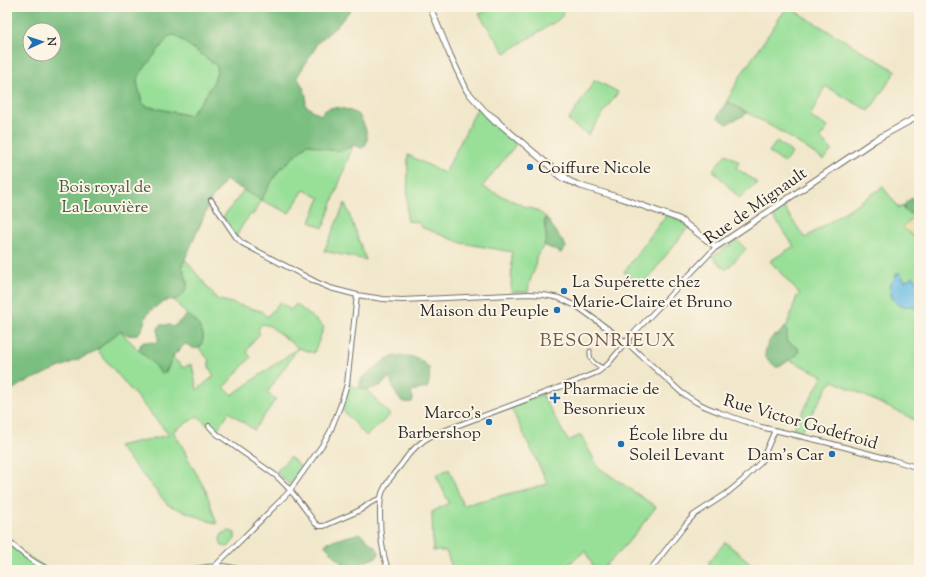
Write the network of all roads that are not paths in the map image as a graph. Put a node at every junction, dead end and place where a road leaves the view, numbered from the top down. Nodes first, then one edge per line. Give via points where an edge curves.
1 (430, 7) edge
2 (919, 116) edge
3 (211, 200) dead end
4 (716, 247) junction
5 (357, 295) junction
6 (626, 342) junction
7 (590, 351) dead end
8 (603, 368) junction
9 (208, 426) dead end
10 (775, 430) junction
11 (919, 468) edge
12 (291, 490) junction
13 (381, 498) junction
14 (7, 540) edge
15 (215, 566) junction
16 (50, 570) edge
17 (188, 570) edge
18 (240, 570) edge
19 (388, 570) edge
20 (650, 570) edge

1 - 4 street via 464,84 472,98 495,122 570,181 680,219
2 - 4 street, Rue de Mignault via 875,140
3 - 5 street, Rue Victor Godefroid via 236,237 245,244 316,282
4 - 6 street, Rue de Mignault
5 - 6 street, Rue Victor Godefroid via 402,300 511,294 544,295 573,304
5 - 12 street via 347,384 341,404 326,439
6 - 8 street, Rue de Mignault
6 - 10 street, Rue Victor Godefroid via 696,402 721,414
7 - 8 street via 592,361
8 - 13 street via 577,381 426,438 410,452 384,488
9 - 12 street via 275,475
10 - 11 street, Rue Victor Godefroid
10 - 20 street via 758,465 726,494 694,515
12 - 13 street via 319,526 354,513
12 - 15 street
13 - 19 street via 381,544
14 - 16 street via 31,560
15 - 17 street
15 - 18 street via 229,566

